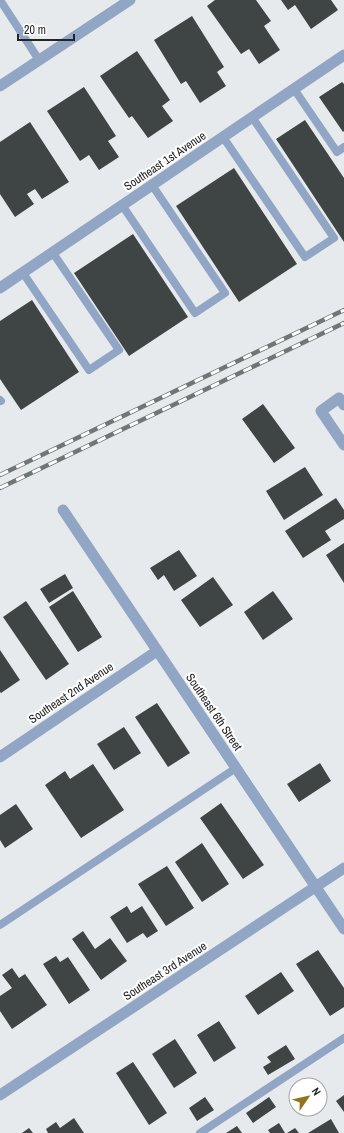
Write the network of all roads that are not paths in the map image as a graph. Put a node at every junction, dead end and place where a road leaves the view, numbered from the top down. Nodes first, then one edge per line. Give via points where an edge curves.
1 (0, 0) edge
2 (130, 0) edge
3 (344, 55) edge
4 (39, 60) junction
5 (0, 86) edge
6 (294, 89) junction
7 (252, 117) junction
8 (223, 137) junction
9 (344, 147) edge
10 (152, 185) junction
11 (122, 206) junction
12 (53, 253) junction
13 (23, 273) junction
14 (0, 288) edge
15 (344, 405) edge
16 (344, 445) edge
17 (63, 510) dead end
18 (157, 651) junction
19 (0, 757) edge
20 (236, 768) junction
21 (344, 868) edge
22 (316, 887) junction
23 (0, 925) edge
24 (344, 928) edge
25 (344, 1038) edge
26 (0, 1095) edge
27 (200, 1133) edge

1 - 4 lane
2 - 4 street
3 - 6 street, Southeast 1st Avenue
4 - 5 street
6 - 7 street, Southeast 1st Avenue
6 - 9 lane via 337,152
7 - 8 street, Southeast 1st Avenue
7 - 8 lane via 334,238 305,257
8 - 10 street, Southeast 1st Avenue
10 - 11 street, Southeast 1st Avenue
10 - 11 lane via 226,292 195,313
11 - 12 street, Southeast 1st Avenue
12 - 13 street, Southeast 1st Avenue
12 - 13 lane via 119,350 89,370
13 - 14 street, Southeast 1st Avenue
15 - 16 street via 339,398 321,411
17 - 18 street, Southeast 6th Street
18 - 19 street, Southeast 2nd Avenue
18 - 20 street, Southeast 6th Street
20 - 22 street, Southeast 6th Street
20 - 23 lane
21 - 22 street, Southeast 3rd Avenue
22 - 24 street, Southeast 6th Street
22 - 26 street, Southeast 3rd Avenue
25 - 27 lane

